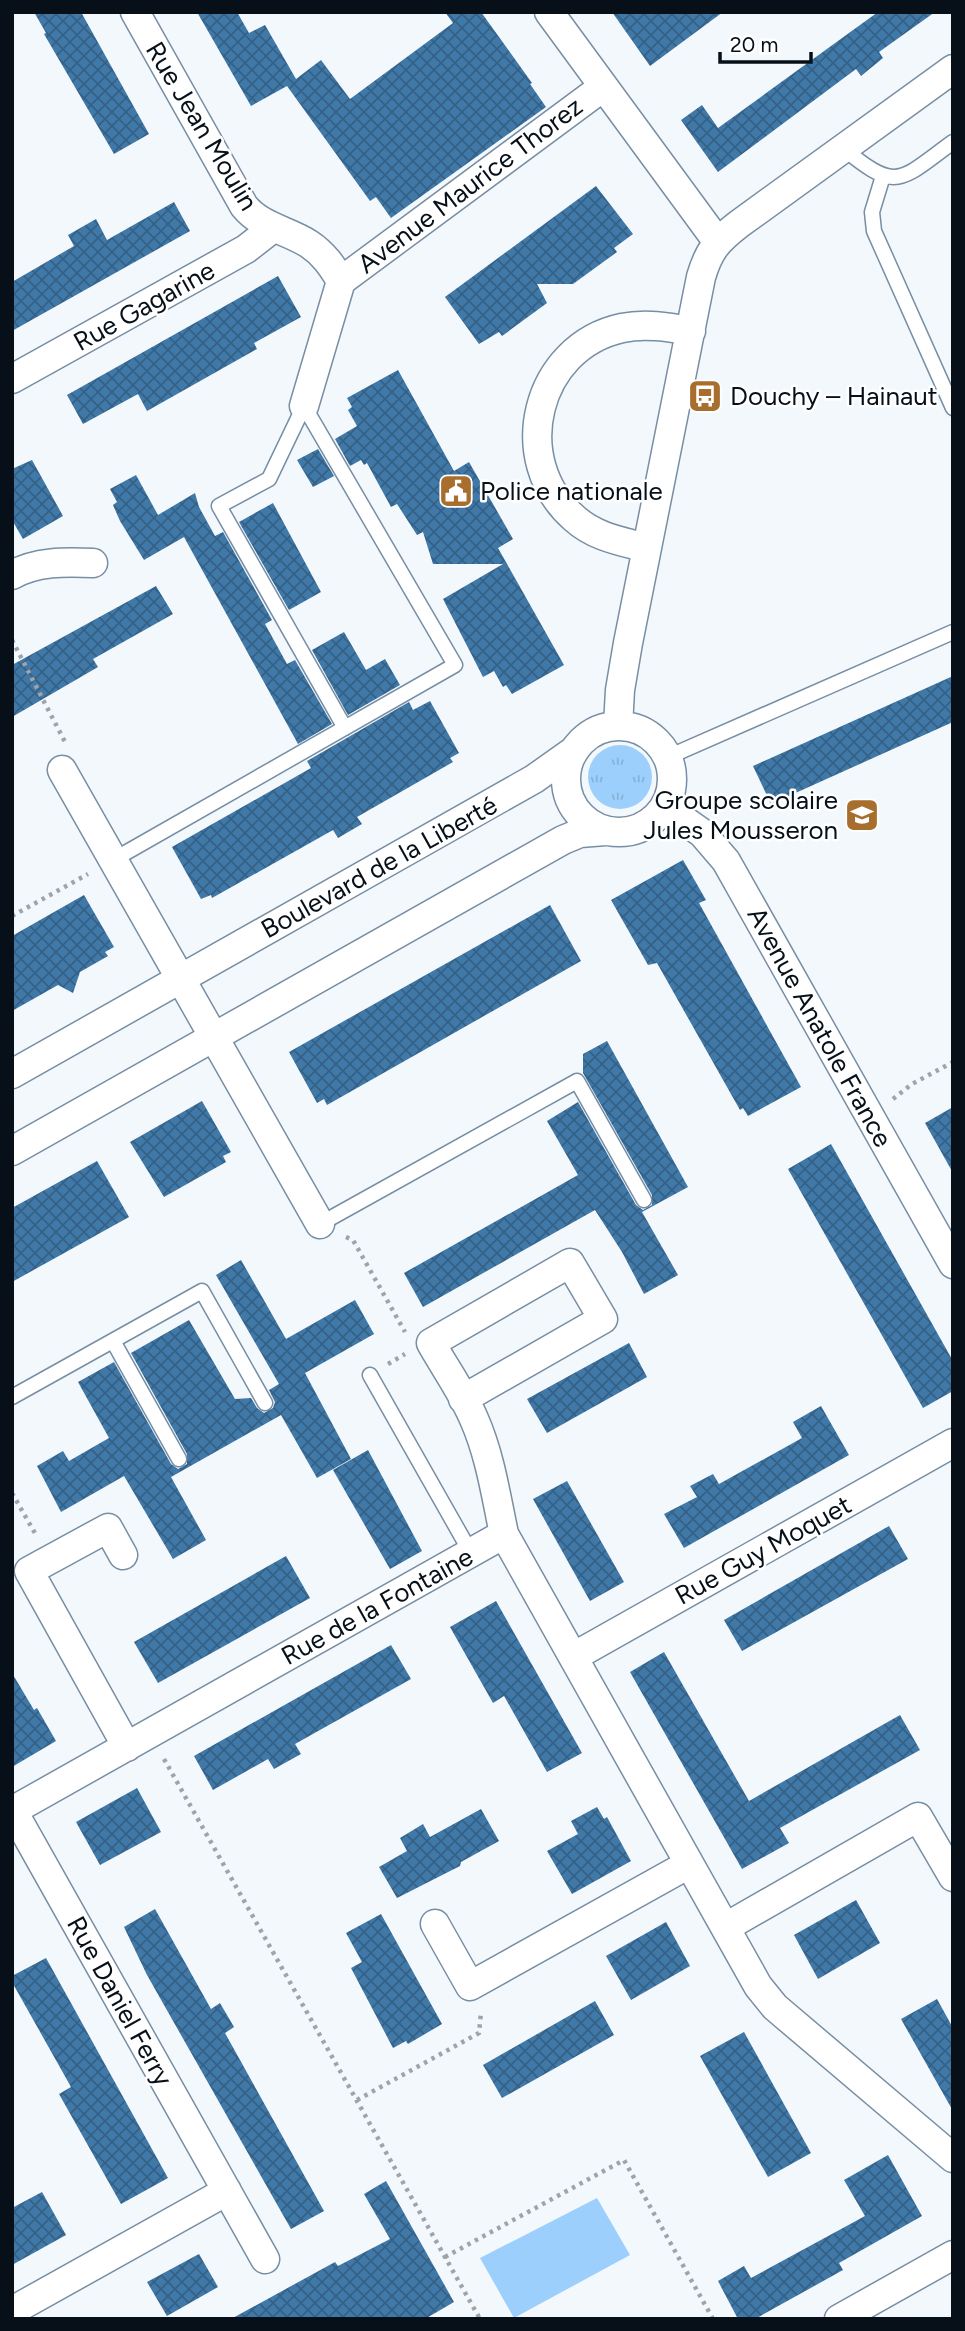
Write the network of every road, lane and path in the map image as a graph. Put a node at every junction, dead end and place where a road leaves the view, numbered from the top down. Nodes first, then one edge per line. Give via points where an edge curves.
1 (135, 12) edge
2 (549, 12) edge
3 (953, 69) edge
4 (603, 87) junction
5 (953, 142) edge
6 (843, 148) junction
7 (883, 176) junction
8 (273, 228) junction
9 (717, 241) junction
10 (341, 281) junction
11 (691, 331) junction
12 (12, 379) edge
13 (304, 406) junction
14 (953, 408) edge
15 (647, 548) junction
16 (93, 563) dead end
17 (12, 575) edge
18 (953, 632) edge
19 (12, 640) edge
20 (618, 726) junction
21 (345, 728) junction
22 (575, 750) junction
23 (668, 757) junction
24 (62, 770) joint
25 (665, 807) junction
26 (605, 831) junction
27 (113, 860) junction
28 (12, 916) edge
29 (181, 979) junction
30 (214, 1037) junction
31 (953, 1062) edge
32 (12, 1074) edge
33 (871, 1118) junction
34 (12, 1151) edge
35 (644, 1200) dead end
36 (320, 1224) junction
37 (953, 1265) edge
38 (113, 1341) junction
39 (423, 1346) junction
40 (370, 1375) joint
41 (12, 1397) edge
42 (463, 1399) junction
43 (265, 1403) dead end
44 (953, 1443) edge
45 (179, 1459) dead end
46 (12, 1493) edge
47 (504, 1534) junction
48 (471, 1553) junction
49 (123, 1555) dead end
50 (50, 1560) junction
51 (573, 1657) junction
52 (138, 1740) junction
53 (13, 1811) edge
54 (689, 1864) junction
55 (953, 1877) edge
56 (435, 1924) dead end
57 (726, 1927) junction
58 (483, 1979) junction
59 (357, 2100) junction
60 (953, 2158) edge
61 (227, 2191) junction
62 (953, 2255) edge
63 (446, 2257) junction
64 (265, 2259) dead end
65 (12, 2311) edge
66 (480, 2319) edge
67 (713, 2319) edge
68 (839, 2319) edge

1 - 8 street, Rue Jean Moulin via 244,206
2 - 4 street
3 - 6 street
4 - 9 street
4 - 10 street, Avenue Maurice Thorez
5 - 7 lane via 903,177
6 - 7 lane
6 - 9 street
7 - 14 lane via 872,212 874,231
8 - 10 street, Rue Jean Moulin via 318,251
8 - 12 street, Rue Gagarine via 246,249
9 - 11 street via 705,263
10 - 13 street, Avenue Maurice Thorez
11 - 15 street
11 - 15 street via 637,326 591,340 556,372 538,416 540,464 562,506 601,535
13 - 21 lane via 269,479 219,506
13 - 21 lane via 455,665
15 - 20 street via 622,675
16 - 17 street via 50,563
18 - 23 lane
19 - 24 path via 72,754
20 - 22 street via 590,734
20 - 23 street via 648,734
21 - 27 lane
22 - 26 street via 566,771 568,794 579,815
22 - 29 street, Boulevard de la Liberté via 534,779
23 - 25 street via 673,779
24 - 27 street
25 - 26 street via 636,830
25 - 33 street, Avenue Anatole France via 702,833 726,861
26 - 30 street via 563,840
27 - 28 path
27 - 29 street
29 - 30 street
29 - 32 street, Boulevard de la Liberté
30 - 34 street
30 - 36 street
31 - 33 path via 912,1084
33 - 37 street, Avenue Anatole France
35 - 36 lane via 577,1081
36 - 39 path via 353,1240
38 - 41 lane
38 - 43 lane via 202,1291
38 - 45 lane
39 - 40 path
39 - 42 street, Rue de la Fontaine
39 - 42 street via 570,1263 603,1319
40 - 48 lane
42 - 47 street, Rue de la Fontaine via 486,1451
44 - 51 street, Rue Guy Moquet
46 - 50 path
47 - 48 street, Rue de la Fontaine
47 - 51 street
48 - 52 street, Rue de la Fontaine
49 - 50 street via 108,1528
50 - 52 street via 29,1571
51 - 54 street
52 - 53 street, Rue de la Fontaine
52 - 59 path
53 - 61 street, Rue Daniel Ferry
54 - 57 street
54 - 58 street
55 - 57 street via 918,1817
56 - 58 street via 470,1986
57 - 60 street via 766,1997
58 - 59 path via 479,2033
59 - 63 path
61 - 64 street, Rue Daniel Ferry
61 - 65 street
62 - 68 street
63 - 66 path
63 - 67 path via 624,2160

